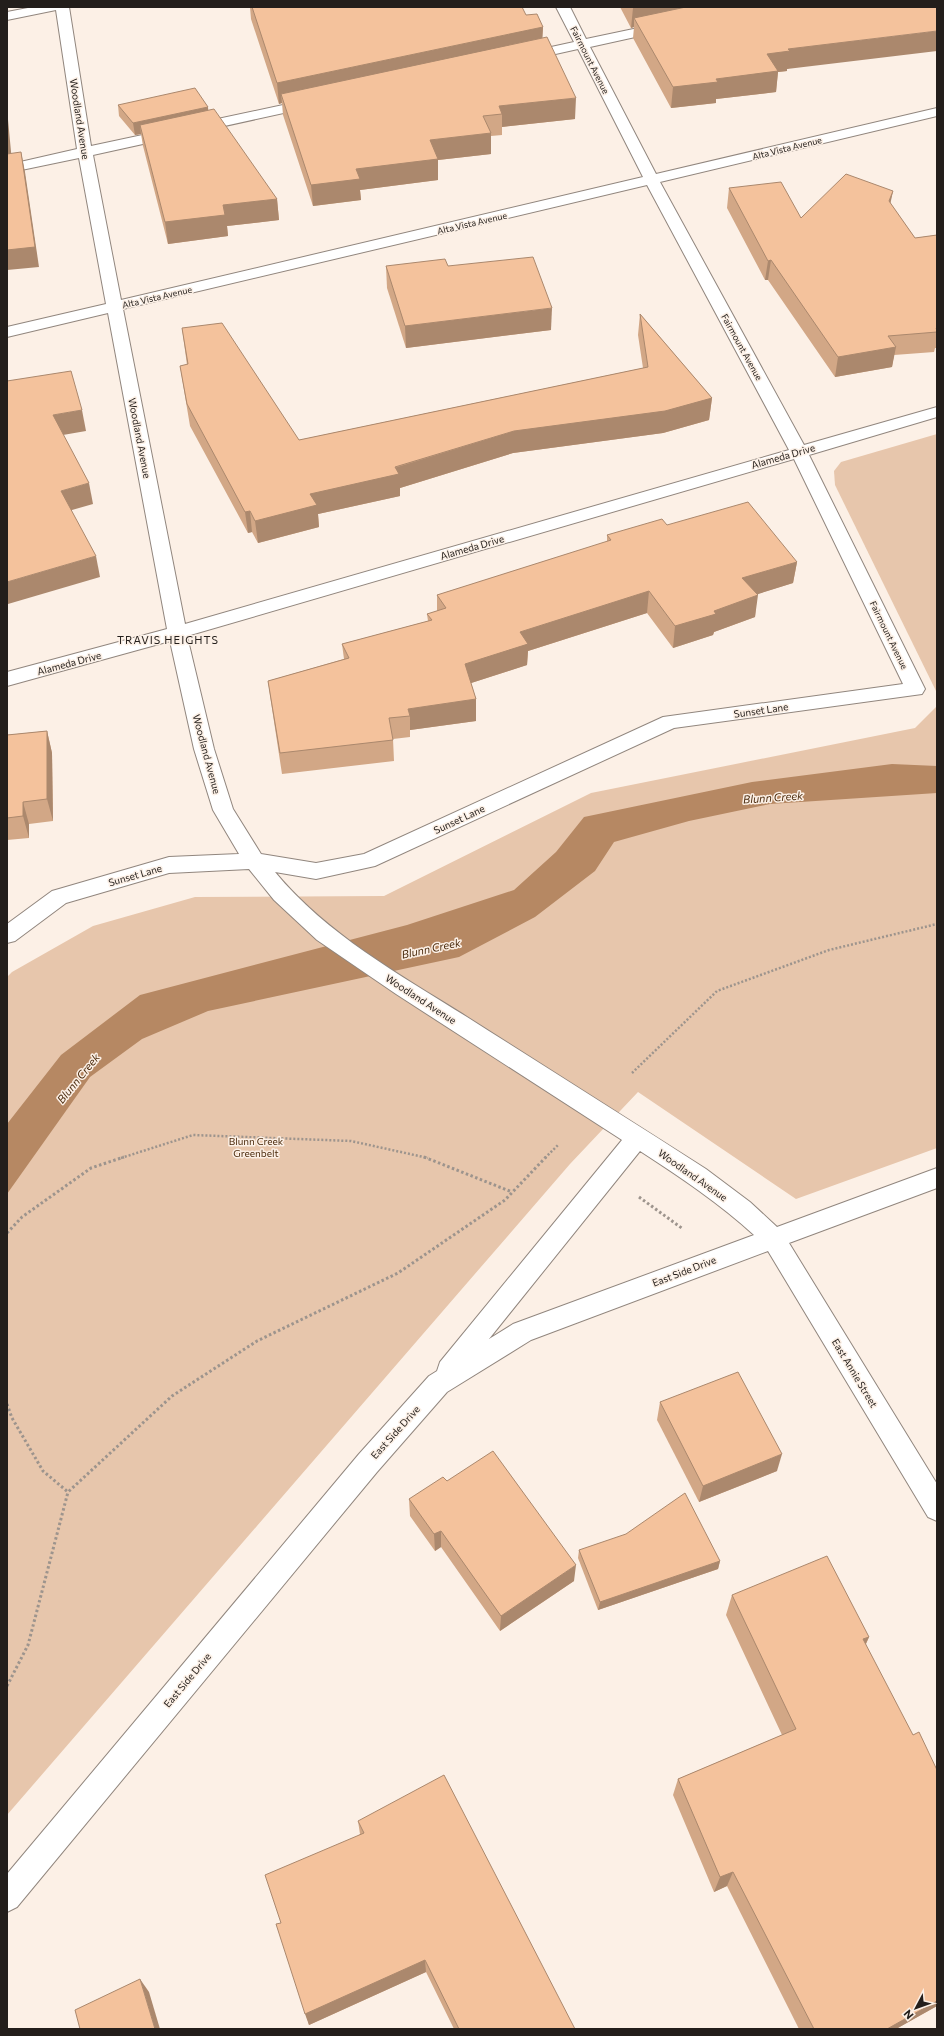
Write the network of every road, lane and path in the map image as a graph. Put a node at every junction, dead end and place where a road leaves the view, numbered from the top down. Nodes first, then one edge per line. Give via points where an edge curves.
1 (53, 7) edge
2 (62, 7) edge
3 (563, 7) edge
4 (7, 16) edge
5 (675, 24) edge
6 (582, 44) junction
7 (512, 60) edge
8 (325, 100) edge
9 (937, 112) edge
10 (85, 152) junction
11 (7, 169) edge
12 (652, 181) junction
13 (115, 306) junction
14 (7, 332) edge
15 (937, 412) edge
16 (799, 452) junction
17 (177, 633) junction
18 (7, 680) edge
19 (915, 689) joint
20 (254, 861) junction
21 (937, 924) edge
22 (7, 935) edge
23 (632, 1073) dead end
24 (638, 1137) junction
25 (560, 1144) dead end
26 (937, 1178) edge
27 (512, 1192) junction
28 (637, 1195) dead end
29 (7, 1233) edge
30 (688, 1233) dead end
31 (773, 1238) junction
32 (438, 1384) junction
33 (7, 1404) edge
34 (68, 1492) junction
35 (937, 1508) edge
36 (7, 1686) edge
37 (7, 1897) edge

1 - 4 street
2 - 10 street, Woodland Avenue
3 - 6 street, Fairmount Avenue
5 - 6 street
6 - 7 street
6 - 12 street, Fairmount Avenue
8 - 10 street
9 - 12 street, Alta Vista Avenue
10 - 11 street
10 - 13 street, Woodland Avenue
12 - 13 street, Alta Vista Avenue
12 - 16 street, Fairmount Avenue
13 - 14 street, Alta Vista Avenue
13 - 17 street, Woodland Avenue
15 - 16 street, Alameda Drive
16 - 17 street, Alameda Drive
16 - 19 street, Fairmount Avenue
17 - 18 street, Alameda Drive
17 - 20 street, Woodland Avenue via 204,749 222,810
19 - 20 street, Sunset Lane via 670,722 368,861 316,871
20 - 22 street, Sunset Lane via 169,865 74,893 59,898
20 - 24 street, Woodland Avenue via 281,894 325,934 404,988
21 - 23 path via 828,950 717,991
24 - 31 street, Woodland Avenue via 742,1209
24 - 32 street
25 - 27 path
26 - 31 street, East Side Drive
27 - 29 path via 431,1159 351,1141 193,1135 91,1168 22,1217
27 - 34 path via 505,1200 398,1272 258,1341 172,1396
28 - 30 path
31 - 32 street, East Side Drive via 522,1332
31 - 35 street, East Annie Street
32 - 37 street, East Side Drive via 368,1463
33 - 34 path via 12,1418 44,1471
34 - 36 path via 28,1645

